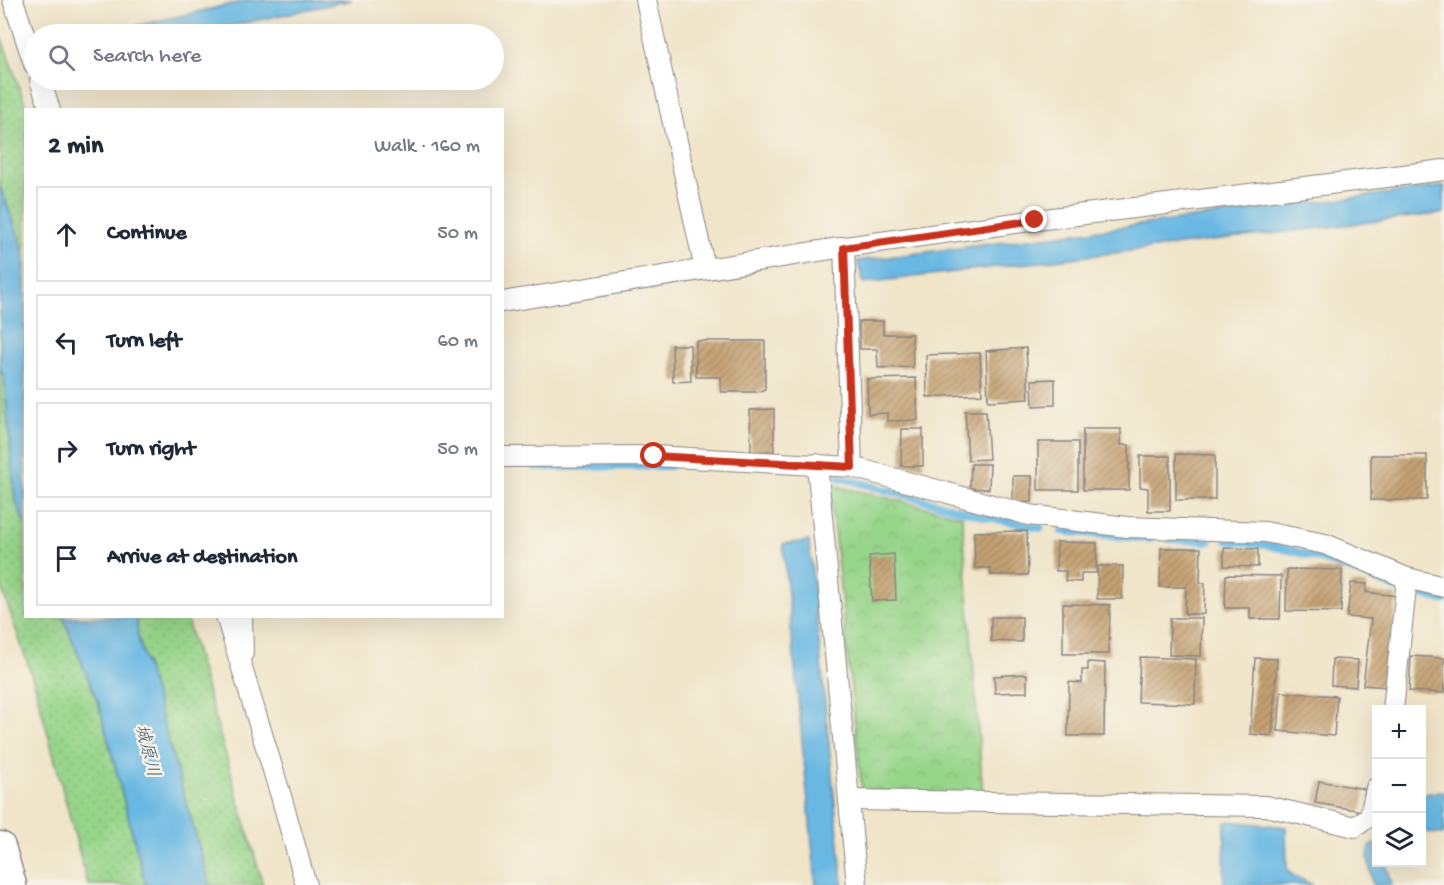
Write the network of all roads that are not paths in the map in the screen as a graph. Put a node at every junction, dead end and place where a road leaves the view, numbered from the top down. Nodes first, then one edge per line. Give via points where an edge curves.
1 (13, 0) edge
2 (646, 0) edge
3 (24, 34) edge
4 (43, 90) edge
5 (49, 108) edge
6 (1444, 170) edge
7 (844, 248) junction
8 (705, 269) junction
9 (504, 302) edge
10 (504, 458) edge
11 (817, 464) junction
12 (852, 467) junction
13 (1407, 578) junction
14 (1444, 588) edge
15 (227, 618) edge
16 (242, 618) edge
17 (243, 670) junction
18 (1394, 705) edge
19 (849, 800) junction
20 (1372, 808) edge
21 (0, 847) edge
22 (11, 885) edge
23 (306, 885) edge
24 (857, 885) edge

1 - 3 street
2 - 8 street
4 - 5 street
6 - 7 street via 1035,220
7 - 8 street
7 - 12 street
8 - 9 street
10 - 11 street via 654,456
11 - 12 street
11 - 19 street
12 - 13 street via 1029,515 1127,527 1265,532 1324,544
13 - 14 street
13 - 18 street
15 - 17 street
16 - 17 street
17 - 23 street
19 - 20 street via 1266,806 1355,827 1370,816
19 - 24 street
21 - 22 main road

